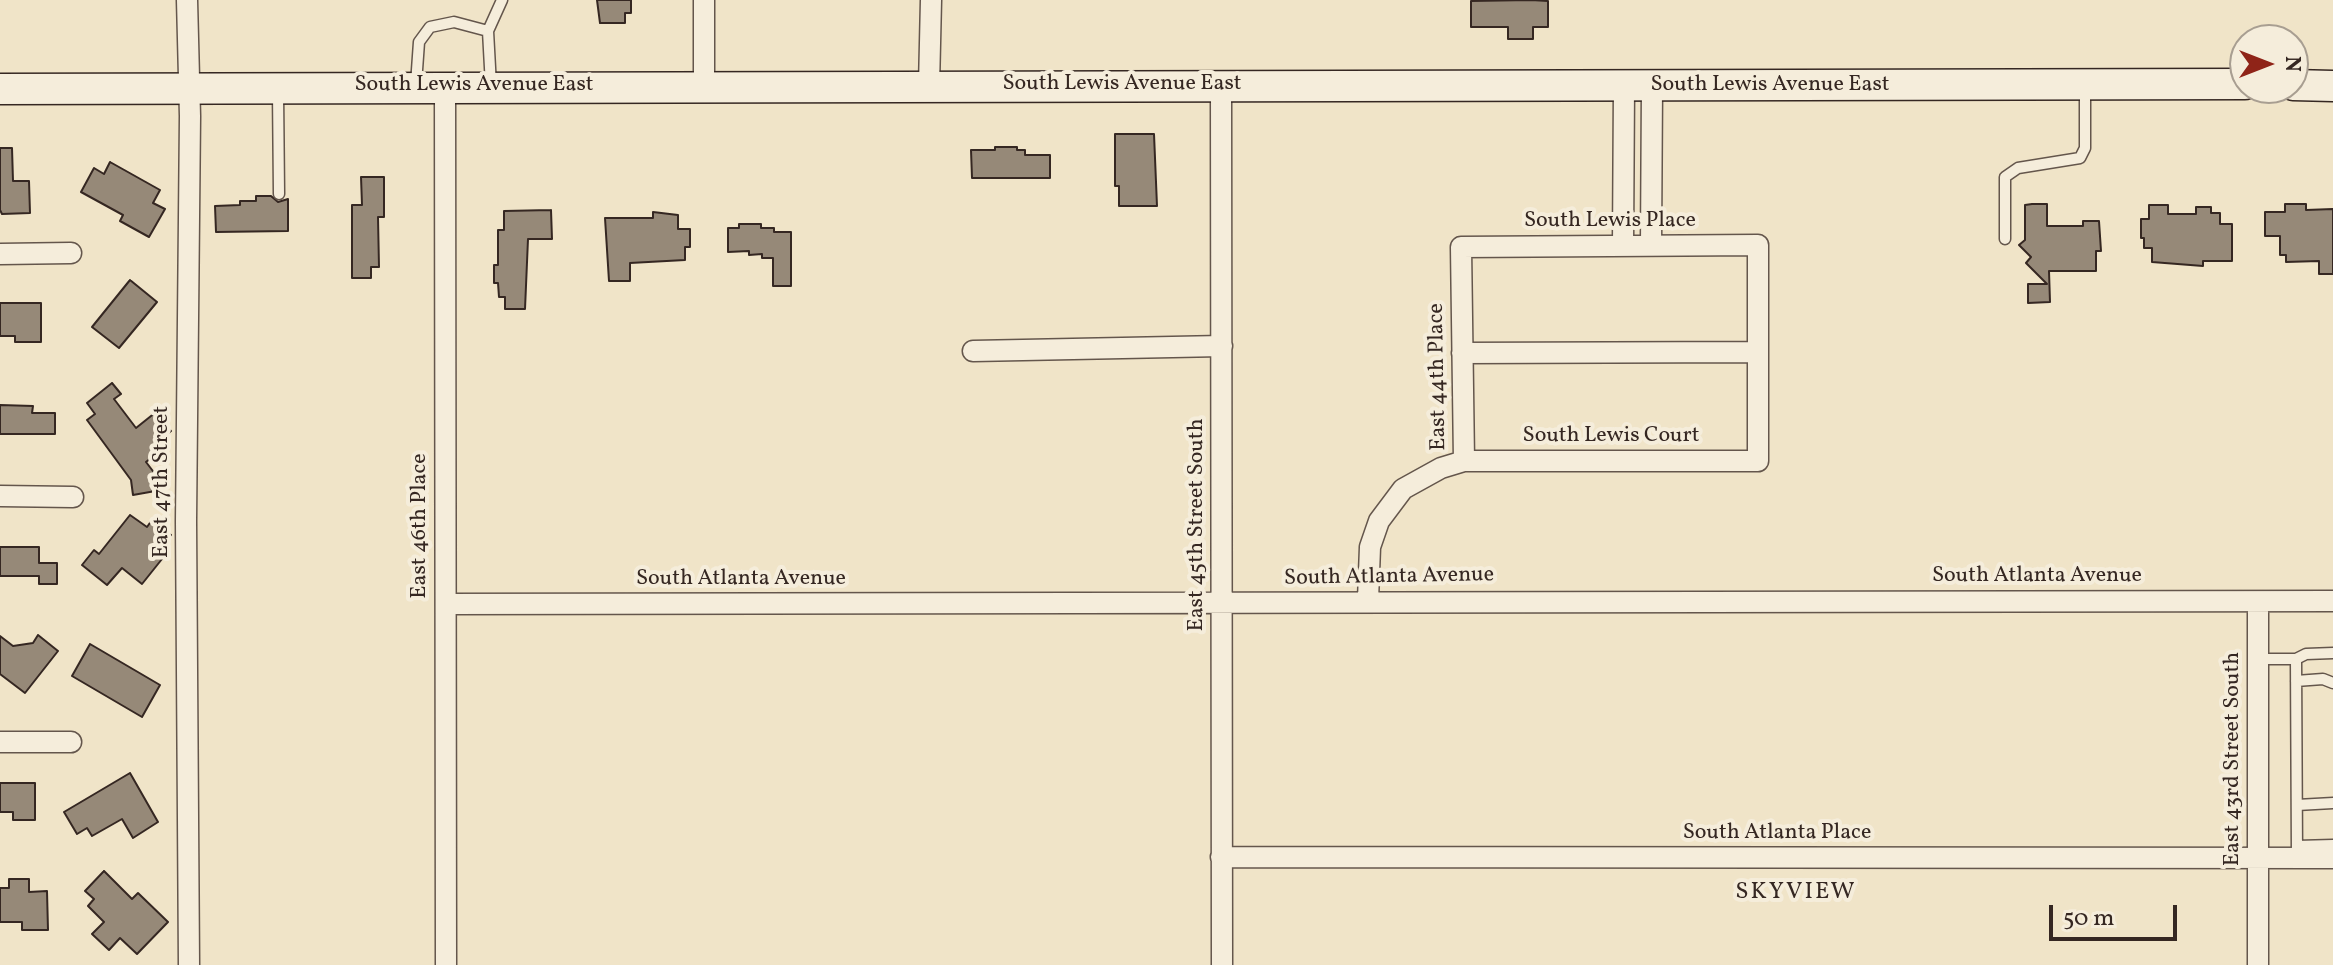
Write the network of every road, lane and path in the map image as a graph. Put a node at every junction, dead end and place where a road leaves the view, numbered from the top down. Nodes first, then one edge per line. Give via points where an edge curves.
1 (187, 0) edge
2 (502, 0) edge
3 (704, 0) edge
4 (931, 0) edge
5 (488, 31) junction
6 (2229, 84) edge
7 (1221, 85) junction
8 (2085, 85) junction
9 (2309, 85) edge
10 (188, 86) junction
11 (278, 86) junction
12 (430, 86) junction
13 (491, 86) junction
14 (704, 86) junction
15 (929, 86) junction
16 (1638, 86) junction
17 (2333, 86) edge
18 (0, 89) edge
19 (1623, 170) junction
20 (1651, 170) junction
21 (279, 194) dead end
22 (2005, 239) dead end
23 (1623, 245) junction
24 (1651, 245) junction
25 (1461, 247) joint
26 (71, 253) dead end
27 (0, 254) edge
28 (1222, 346) junction
29 (973, 351) dead end
30 (1758, 352) junction
31 (1462, 353) junction
32 (1464, 461) junction
33 (0, 496) edge
34 (73, 497) dead end
35 (1368, 600) junction
36 (2333, 601) edge
37 (2258, 602) junction
38 (446, 604) junction
39 (1222, 604) junction
40 (2333, 653) edge
41 (2258, 659) junction
42 (2296, 659) junction
43 (2296, 681) junction
44 (2333, 683) edge
45 (0, 742) edge
46 (71, 742) dead end
47 (2333, 803) edge
48 (2297, 805) junction
49 (2333, 845) edge
50 (2297, 852) junction
51 (1221, 857) junction
52 (2333, 858) edge
53 (2258, 859) junction
54 (189, 965) edge
55 (446, 965) edge
56 (1222, 965) edge
57 (2258, 965) edge

1 - 10 street, East 47th Street
2 - 5 lane
3 - 14 street
4 - 15 street
5 - 12 lane via 454,22 430,27 416,53
5 - 13 lane
6 - 8 main road, South Lewis Avenue East
7 - 15 main road, South Lewis Avenue East
7 - 16 main road, South Lewis Avenue East
7 - 28 street, East 45th Street South
8 - 16 main road, South Lewis Avenue East
8 - 22 lane via 2085,148 2080,158 2018,168 2005,177
9 - 17 main road
10 - 11 main road, South Lewis Avenue East
10 - 18 main road, South Lewis Avenue East
10 - 54 street, East 47th Street
11 - 12 main road, South Lewis Avenue East
11 - 21 lane
12 - 13 main road, South Lewis Avenue East
12 - 38 street, East 46th Place
13 - 14 main road, South Lewis Avenue East
14 - 15 main road, South Lewis Avenue East
16 - 19 street
16 - 20 street
19 - 20 lane
19 - 23 street
20 - 24 street
23 - 24 street, South Lewis Place
23 - 25 street, South Lewis Place
24 - 30 street, South Lewis Place via 1758,245
25 - 31 street, East 44th Place
26 - 27 street
28 - 29 street
28 - 39 street, East 45th Street South
30 - 31 street
30 - 32 street, South Lewis Court via 1758,461
31 - 32 street, East 44th Place
32 - 35 street, East 44th Place via 1421,477 1387,507 1370,547
33 - 34 street
35 - 37 street, South Atlanta Avenue
35 - 39 street, South Atlanta Avenue
36 - 37 street, South Atlanta Avenue
37 - 41 street, East 43rd Street South
38 - 39 street, South Atlanta Avenue
38 - 55 street, East 46th Place
39 - 51 street, East 45th Street South
40 - 42 lane
41 - 42 lane
41 - 53 street, East 43rd Street South
42 - 43 lane
43 - 44 lane
43 - 48 lane
45 - 46 street
47 - 48 lane
48 - 50 lane
49 - 50 lane
50 - 52 street, South Atlanta Place
50 - 53 street, South Atlanta Place
51 - 53 street, South Atlanta Place
51 - 56 street, East 45th Street South
53 - 57 street, East 43rd Street South

